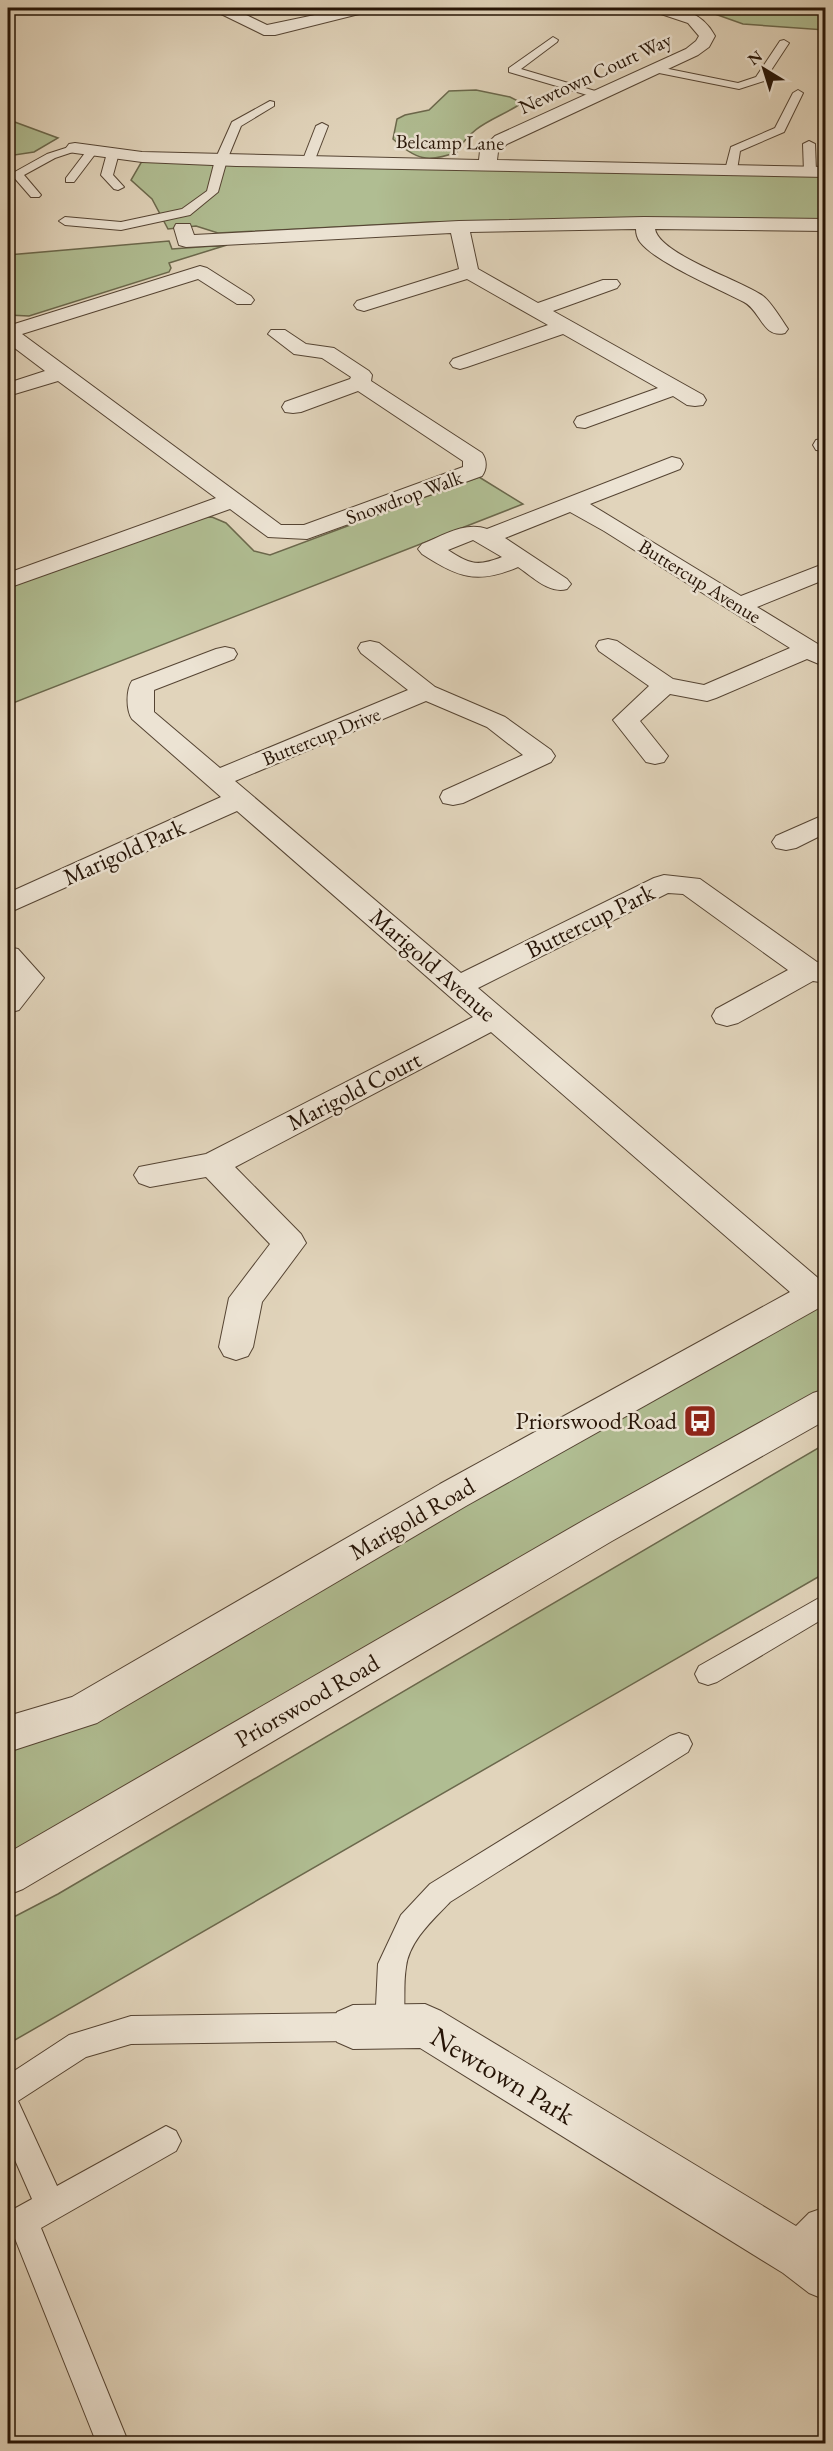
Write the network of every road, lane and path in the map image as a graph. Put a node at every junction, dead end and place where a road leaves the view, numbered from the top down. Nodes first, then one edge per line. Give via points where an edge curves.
1 (222, 8) edge
2 (365, 8) edge
3 (658, 8) edge
4 (553, 40) dead end
5 (784, 43) dead end
6 (654, 69) junction
7 (798, 93) dead end
8 (598, 95) junction
9 (270, 104) dead end
10 (322, 126) dead end
11 (809, 144) dead end
12 (83, 149) junction
13 (113, 153) junction
14 (221, 160) junction
15 (308, 162) junction
16 (488, 165) junction
17 (731, 170) junction
18 (818, 172) edge
19 (70, 180) dead end
20 (118, 187) dead end
21 (35, 195) dead end
22 (65, 221) dead end
23 (644, 223) junction
24 (825, 225) edge
25 (459, 227) junction
26 (183, 228) dead end
27 (183, 262) dead end
28 (200, 272) junction
29 (469, 272) junction
30 (610, 284) dead end
31 (244, 300) dead end
32 (364, 305) dead end
33 (537, 310) junction
34 (565, 326) junction
35 (778, 329) dead end
36 (8, 333) edge
37 (278, 334) dead end
38 (460, 363) dead end
39 (60, 374) junction
40 (360, 383) junction
41 (674, 389) junction
42 (8, 390) edge
43 (695, 400) dead end
44 (293, 407) dead end
45 (585, 422) dead end
46 (672, 464) dead end
47 (232, 500) junction
48 (572, 504) junction
49 (487, 537) junction
50 (520, 558) junction
51 (825, 570) edge
52 (8, 581) edge
53 (559, 584) dead end
54 (740, 605) junction
55 (608, 646) dead end
56 (370, 648) dead end
57 (225, 654) dead end
58 (817, 654) edge
59 (666, 685) junction
60 (426, 692) junction
61 (655, 756) dead end
62 (216, 779) junction
63 (453, 797) dead end
64 (240, 800) junction
65 (825, 822) edge
66 (786, 842) dead end
67 (8, 904) edge
68 (8, 956) edge
69 (817, 972) edge
70 (459, 986) junction
71 (8, 1003) edge
72 (727, 1016) dead end
73 (495, 1018) junction
74 (213, 1164) junction
75 (150, 1175) dead end
76 (819, 1291) edge
77 (236, 1347) dead end
78 (825, 1403) edge
79 (825, 1604) edge
80 (708, 1674) dead end
81 (8, 1734) edge
82 (679, 1744) dead end
83 (8, 1875) edge
84 (371, 2027) junction
85 (8, 2091) edge
86 (8, 2112) edge
87 (166, 2140) dead end
88 (50, 2205) junction
89 (817, 2254) edge
90 (113, 2444) edge

1 - 2 street via 264,30
3 - 6 street, Newtown Court Way via 697,21 707,36 692,51
4 - 8 lane via 513,70
5 - 6 lane via 760,80 739,86
6 - 8 street, Newtown Court Way
7 - 17 lane via 780,130 735,149
8 - 16 street, Newtown Court Way via 501,140 489,151
9 - 14 lane via 236,124
10 - 15 lane
11 - 18 lane
12 - 13 street, Belcamp Lane
12 - 19 lane
12 - 21 lane via 51,156 16,174
13 - 14 street, Belcamp Lane
13 - 20 lane via 107,175
14 - 15 street, Belcamp Lane
14 - 22 lane via 212,192 186,212 121,226
15 - 16 street, Belcamp Lane
16 - 17 street, Belcamp Lane
17 - 18 street, Belcamp Lane
23 - 24 street
23 - 25 street
23 - 35 street via 647,239 664,253 757,300
25 - 26 street via 186,241
25 - 29 street
27 - 28 street
28 - 31 street
28 - 36 street, Snowdrop Walk
29 - 32 street
29 - 33 street
30 - 33 street
33 - 34 street
34 - 38 street
34 - 41 street
36 - 39 street, Snowdrop Walk
37 - 40 street, Snowdrop Walk via 301,350 327,352 362,375
39 - 42 street
39 - 47 street, Snowdrop Walk
40 - 44 street
40 - 47 street, Snowdrop Walk via 474,458 474,471 307,532 276,532
41 - 43 street
41 - 45 street
46 - 48 street
47 - 52 street
48 - 49 street
48 - 54 street, Buttercup Avenue
49 - 50 street
49 - 50 street via 473,532 430,549 464,571 487,572
50 - 53 street
51 - 54 street
54 - 58 street, Buttercup Avenue
55 - 59 street
56 - 60 street
57 - 62 street, Marigold Avenue via 141,686 141,714
58 - 59 street via 707,693
59 - 61 street via 626,720
60 - 62 street, Buttercup Drive
60 - 63 street via 496,722 542,756
62 - 64 street, Marigold Avenue
64 - 67 street, Marigold Park
64 - 70 street, Marigold Avenue
65 - 66 street
68 - 71 street via 29,978
69 - 70 street, Buttercup Park via 690,885 664,884
69 - 72 street, Buttercup Park
70 - 73 street, Marigold Avenue
73 - 74 street, Marigold Court
73 - 76 street, Marigold Avenue
74 - 75 street, Marigold Court
74 - 77 street via 289,1243 246,1298
76 - 81 street, Marigold Road via 453,1495 83,1712
78 - 83 street, Priorswood Road
79 - 80 lane
82 - 84 lane via 440,1893 411,1924 392,1964
84 - 85 lane, Newtown Park via 131,2030 79,2045
84 - 89 street, Newtown Park via 424,2026
86 - 88 lane
87 - 88 lane
88 - 90 lane via 24,2222

